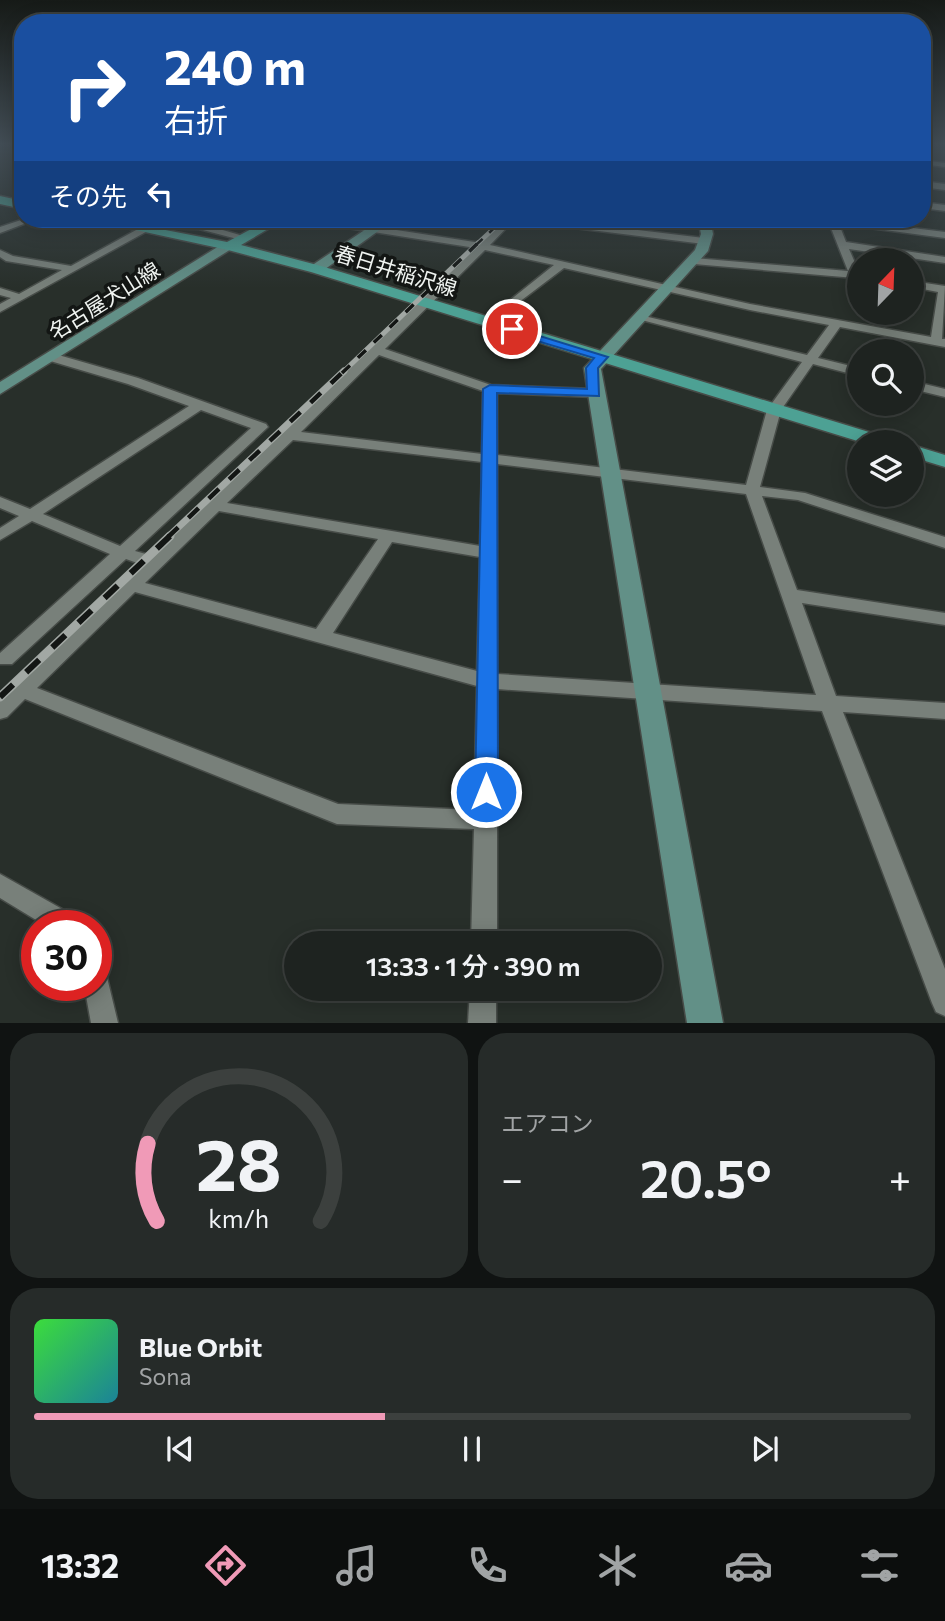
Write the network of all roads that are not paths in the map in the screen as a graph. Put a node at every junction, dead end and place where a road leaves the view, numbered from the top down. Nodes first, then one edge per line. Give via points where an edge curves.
1 (146, 228) edge
2 (152, 228) edge
3 (207, 228) edge
4 (263, 228) edge
5 (368, 228) edge
6 (502, 228) edge
7 (601, 228) edge
8 (837, 228) edge
9 (890, 228) edge
10 (374, 229) junction
11 (904, 230) joint
12 (945, 234) edge
13 (245, 238) junction
14 (700, 240) edge
15 (845, 245) junction
16 (229, 246) junction
17 (483, 246) junction
18 (847, 250) edge
19 (0, 253) edge
20 (945, 260) edge
21 (563, 263) junction
22 (73, 269) junction
23 (316, 269) junction
24 (847, 273) edge
25 (924, 286) edge
26 (666, 288) junction
27 (945, 290) edge
28 (0, 291) edge
29 (20, 298) junction
30 (425, 302) junction
31 (0, 309) edge
32 (640, 318) junction
33 (489, 322) junction
34 (836, 324) junction
35 (941, 342) edge
36 (377, 349) junction
37 (51, 357) junction
38 (602, 357) junction
39 (809, 360) junction
40 (847, 369) edge
41 (924, 388) edge
42 (0, 389) edge
43 (490, 389) junction
44 (594, 393) junction
45 (945, 393) edge
46 (199, 405) junction
47 (774, 410) junction
48 (847, 432) edge
49 (290, 435) junction
50 (924, 455) edge
51 (489, 458) junction
52 (945, 461) edge
53 (610, 472) junction
54 (752, 489) junction
55 (0, 502) edge
56 (216, 506) junction
57 (30, 516) junction
58 (0, 535) edge
59 (388, 536) junction
60 (945, 543) edge
61 (120, 552) junction
62 (488, 553) junction
63 (157, 563) junction
64 (133, 586) junction
65 (791, 595) junction
66 (945, 619) edge
67 (321, 636) junction
68 (5, 659) dead end
69 (486, 681) junction
70 (22, 690) junction
71 (650, 691) junction
72 (829, 703) junction
73 (0, 711) edge
74 (945, 711) edge
75 (487, 820) junction
76 (0, 885) edge
77 (42, 910) edge
78 (484, 931) edge
79 (101, 1001) edge
80 (483, 1001) edge
81 (945, 1003) edge
82 (105, 1023) edge
83 (482, 1023) edge
84 (705, 1023) edge

1 - 22 street
2 - 16 main road, 春日井稲沢線
3 - 13 street
4 - 13 main road
5 - 10 street
6 - 17 street
7 - 14 street
8 - 15 street
9 - 11 street
10 - 17 street
10 - 23 street
11 - 12 street
13 - 16 main road
14 - 24 street
14 - 26 street
15 - 18 street
15 - 20 street
16 - 23 main road, 春日井稲沢線
16 - 37 street, 名古屋犬山線
17 - 21 street
17 - 30 street
19 - 22 street via 10,259
21 - 26 street
21 - 33 street
22 - 29 street
23 - 30 main road, 春日井稲沢線
25 - 27 street
26 - 32 street
26 - 34 street
27 - 35 street
28 - 29 street
29 - 31 street
30 - 33 main road, 春日井稲沢線
30 - 36 street
32 - 38 street
32 - 39 street
33 - 38 main road, 春日井稲沢線
34 - 35 street
34 - 39 street
36 - 43 street
36 - 49 street
37 - 42 street, 名古屋犬山線
37 - 46 street
38 - 44 street via 592,368
38 - 47 main road, 春日井稲沢線
39 - 40 street
39 - 47 street
41 - 45 street
43 - 44 street
43 - 51 street
44 - 53 street
46 - 57 street
46 - 61 street via 261,427
47 - 48 main road, 春日井稲沢線
47 - 54 street
49 - 51 street
49 - 56 street
50 - 52 main road
51 - 53 street
51 - 62 street
53 - 54 street
53 - 71 street
54 - 60 street via 800,496
54 - 65 street
55 - 57 street
56 - 59 street
56 - 63 street
57 - 58 street
57 - 61 street
59 - 62 street
59 - 67 street
61 - 63 street
61 - 68 street
62 - 69 street
63 - 64 street
64 - 67 street
64 - 70 street
65 - 66 street
65 - 72 street
67 - 69 street
69 - 71 street
69 - 75 street
70 - 73 street
70 - 75 street via 337,814
71 - 72 street
71 - 84 street
72 - 74 street
72 - 81 street
75 - 78 street
76 - 77 street
79 - 82 street
80 - 83 street

